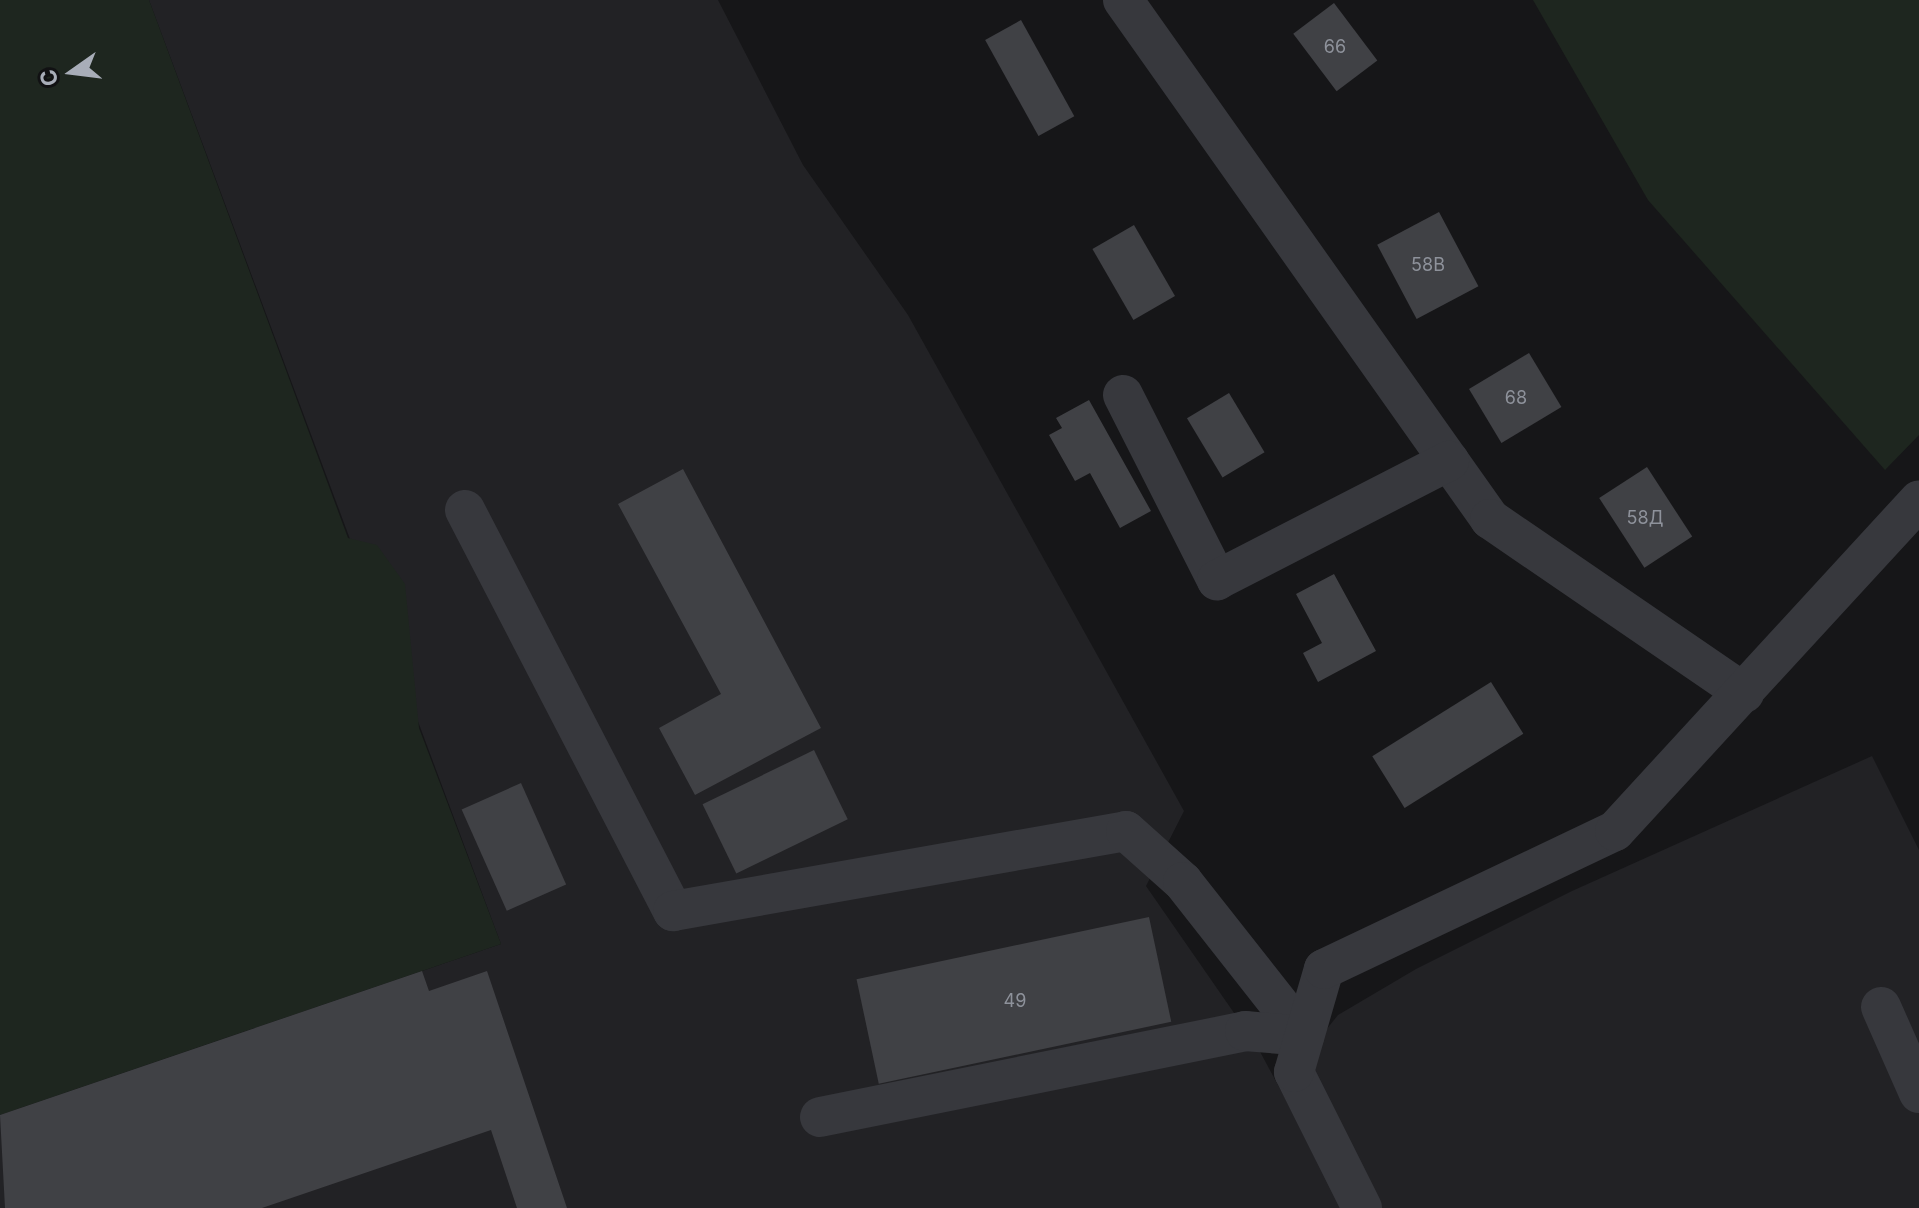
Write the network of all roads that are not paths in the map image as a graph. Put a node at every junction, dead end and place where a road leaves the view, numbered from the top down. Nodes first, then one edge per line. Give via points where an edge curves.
1 (1123, 0) edge
2 (1123, 395) dead end
3 (1449, 461) junction
4 (1919, 500) edge
5 (465, 510) dead end
6 (1744, 693) junction
7 (1881, 1007) dead end
8 (1304, 1036) junction
9 (1919, 1093) edge
10 (820, 1117) dead end
11 (1362, 1208) edge

1 - 3 street
2 - 3 street via 1217,580
3 - 6 street via 1490,519
4 - 6 street
5 - 8 street via 673,911 1126,831 1183,882
6 - 8 street via 1615,831 1324,969
7 - 9 street
8 - 10 street via 1245,1031
8 - 11 street via 1294,1072

